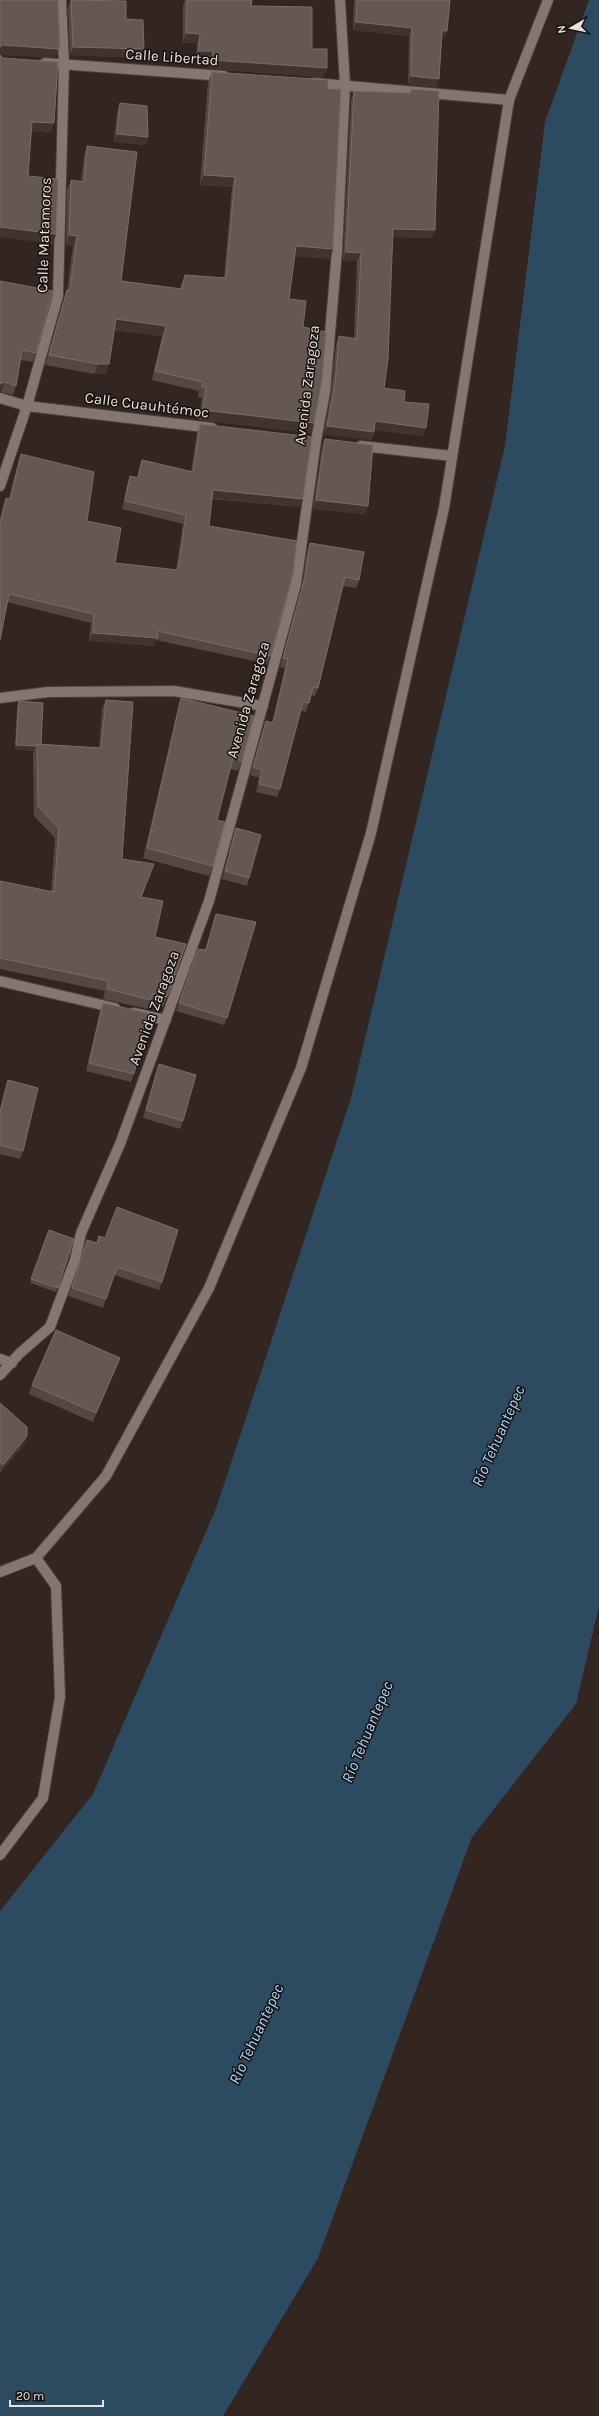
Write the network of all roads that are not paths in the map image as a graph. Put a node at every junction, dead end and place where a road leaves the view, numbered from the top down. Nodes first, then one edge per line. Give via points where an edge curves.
1 (61, 0) edge
2 (340, 0) edge
3 (548, 0) edge
4 (32, 62) edge
5 (64, 64) junction
6 (236, 77) edge
7 (306, 82) edge
8 (345, 85) junction
9 (509, 100) junction
10 (0, 398) edge
11 (27, 406) junction
12 (222, 429) edge
13 (354, 445) edge
14 (452, 456) junction
15 (0, 486) edge
16 (0, 698) edge
17 (262, 706) junction
18 (0, 981) edge
19 (166, 1020) junction
20 (0, 1359) edge
21 (12, 1363) junction
22 (0, 1375) edge
23 (36, 1558) junction
24 (0, 1572) edge
25 (0, 1855) edge

1 - 5 street, Calle Matamoros
2 - 8 street, Avenida Zaragoza
3 - 9 street
4 - 5 street, Calle Libertad
5 - 6 street, Calle Libertad
5 - 11 street, Calle Matamoros via 54,295
7 - 8 street
8 - 9 street
8 - 17 street, Avenida Zaragoza via 337,251 325,392 296,584
9 - 14 street
10 - 11 street, Calle Cuauhtémoc
11 - 12 street, Calle Cuauhtémoc
11 - 15 street, Calle Matamoros
13 - 14 street
14 - 23 street via 444,508 371,833 301,1068 209,1288 106,1476
16 - 17 street via 48,692 174,691
17 - 19 street, Avenida Zaragoza via 209,901
18 - 19 street
19 - 21 street, Avenida Zaragoza via 120,1144 81,1233 75,1260 50,1327
20 - 21 street
21 - 22 street, Avenida Zaragoza
23 - 24 street
23 - 25 street via 56,1586 60,1697 43,1798

